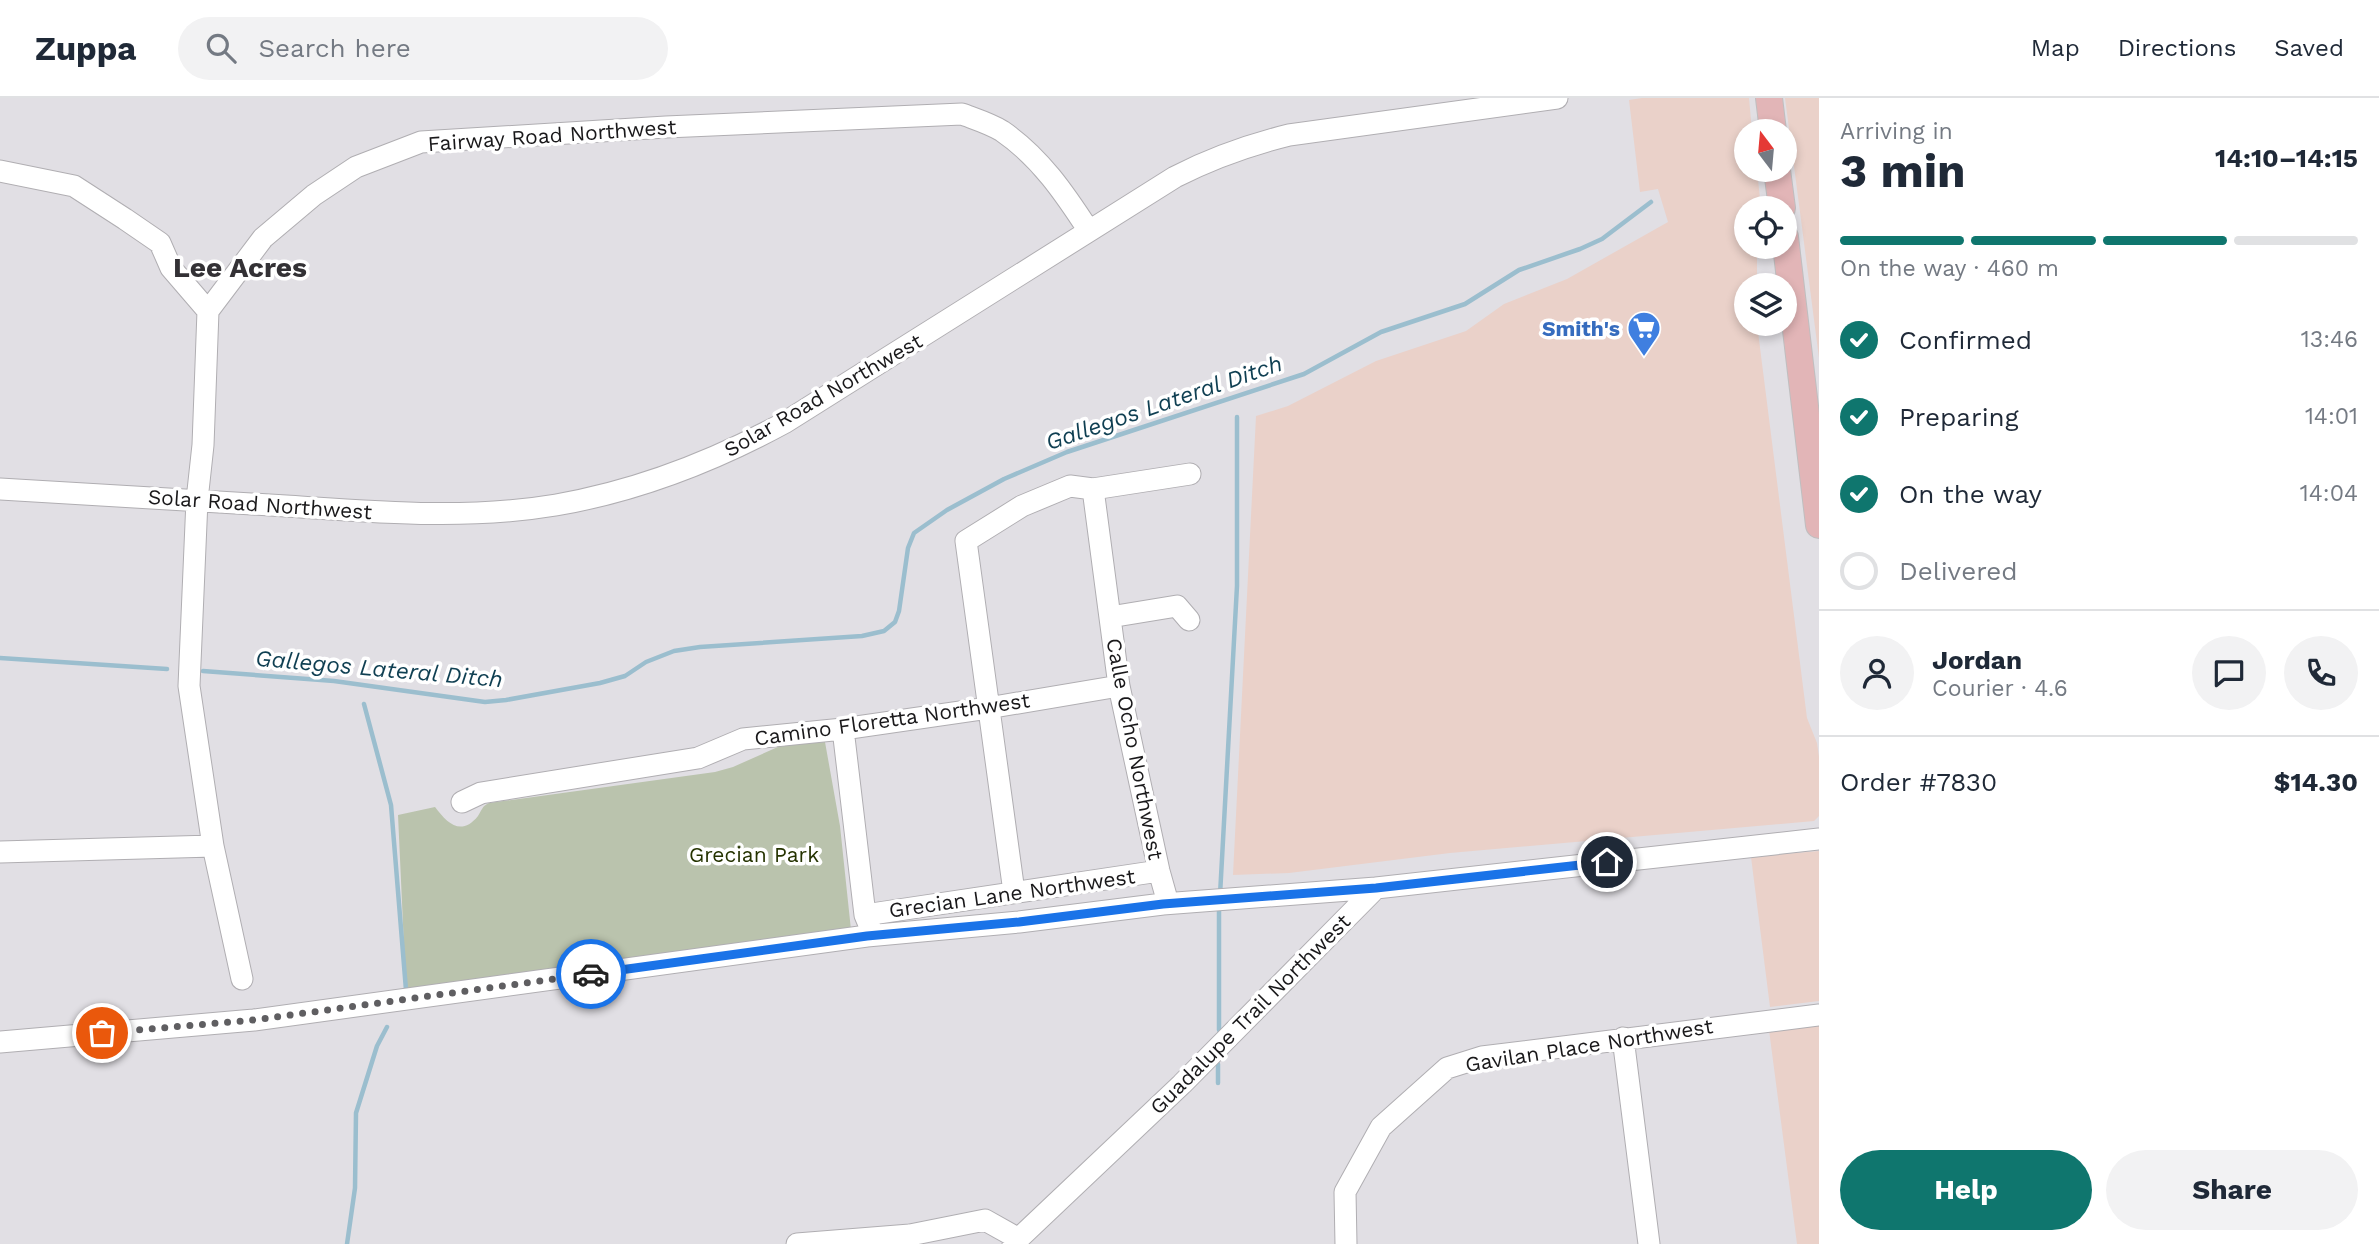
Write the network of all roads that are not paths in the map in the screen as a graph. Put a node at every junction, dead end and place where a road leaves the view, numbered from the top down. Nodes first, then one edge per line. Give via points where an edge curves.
1 (1557, 98) edge
2 (1769, 98) edge
3 (1491, 103) edge
4 (1772, 119) edge
5 (0, 171) edge
6 (1089, 231) junction
7 (1788, 259) edge
8 (208, 311) junction
9 (1190, 474) dead end
10 (1103, 487) junction
11 (0, 489) edge
12 (197, 500) junction
13 (1819, 525) edge
14 (1110, 617) junction
15 (1189, 620) dead end
16 (1119, 687) junction
17 (988, 708) junction
18 (843, 729) junction
19 (462, 802) dead end
20 (1819, 839) edge
21 (213, 846) junction
22 (0, 852) edge
23 (1159, 871) junction
24 (1376, 888) junction
25 (1014, 892) junction
26 (1168, 903) junction
27 (865, 915) junction
28 (873, 936) junction
29 (242, 979) dead end
30 (1819, 1015) edge
31 (1623, 1038) junction
32 (0, 1042) edge
33 (1016, 1241) edge
34 (797, 1244) edge
35 (1346, 1244) edge
36 (1649, 1244) edge

1 - 3 street, Solar Road Northwest
2 - 4 main road
3 - 6 street, Solar Road Northwest via 1250,145 1175,177
5 - 8 street via 74,186 125,219 160,243 171,268
6 - 8 street, Fairway Road Northwest via 1058,184 1031,157 1001,131 962,114 421,142 356,167 314,195 263,238
6 - 12 street, Solar Road Northwest via 784,423 730,452 667,477 554,506 444,514
7 - 13 main road
8 - 12 street
9 - 10 street
10 - 14 street, Calle Ocho Northwest
10 - 17 street via 1070,486 1022,506 966,541
11 - 12 street, Solar Road Northwest
12 - 21 street via 189,686
14 - 15 street via 1177,607
14 - 16 street, Calle Ocho Northwest
16 - 17 street, Camino Floretta Northwest
16 - 23 street, Calle Ocho Northwest
17 - 18 street, Camino Floretta Northwest
17 - 25 street
18 - 19 street, Camino Floretta Northwest via 743,739 698,758 481,793
18 - 27 street
20 - 24 street
21 - 22 street
21 - 29 street
23 - 25 street, Grecian Lane Northwest
23 - 26 street, Calle Ocho Northwest
24 - 26 street
24 - 33 street, Guadalupe Trail Northwest via 1182,1084
25 - 27 street, Grecian Lane Northwest
26 - 28 street
27 - 28 street
28 - 32 street via 254,1020
30 - 31 street, Gavilan Place Northwest
31 - 35 street, Gavilan Place Northwest via 1482,1057 1447,1068 1381,1127 1345,1192
31 - 36 street
33 - 34 street via 985,1220 910,1235

